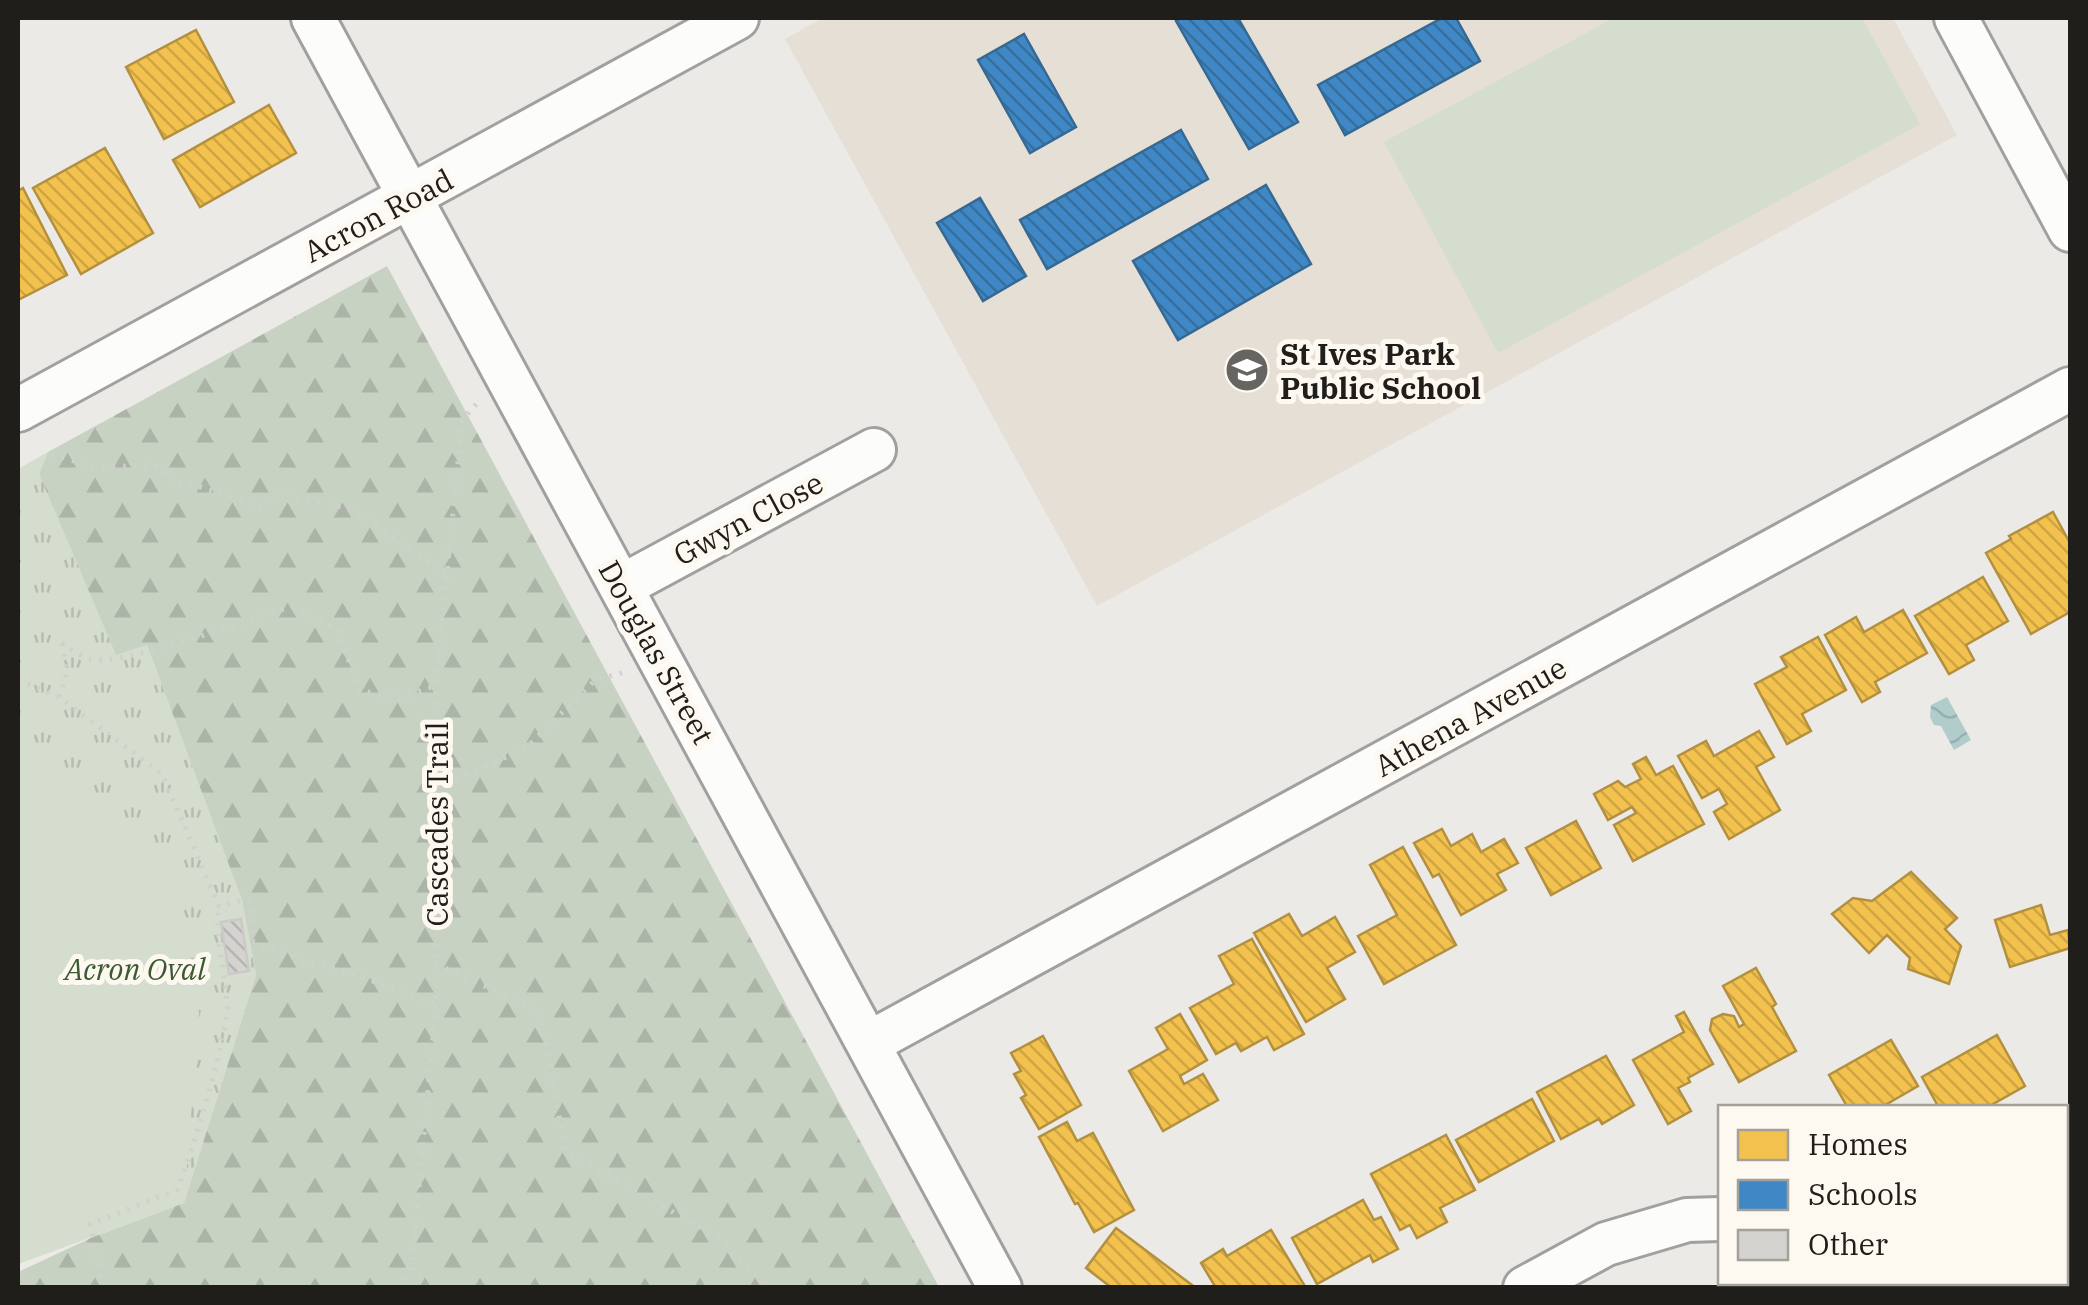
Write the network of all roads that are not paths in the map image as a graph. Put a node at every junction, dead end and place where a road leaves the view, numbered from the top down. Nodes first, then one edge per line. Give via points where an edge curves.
1 (313, 18) edge
2 (737, 18) edge
3 (1956, 18) edge
4 (410, 198) junction
5 (2070, 230) edge
6 (2070, 389) edge
7 (18, 410) edge
8 (874, 450) dead end
9 (622, 586) junction
10 (869, 1042) junction
11 (1718, 1218) edge
12 (1000, 1288) edge
13 (1525, 1288) edge

1 - 4 street, Douglas Street
2 - 4 street, Acron Road
3 - 5 street
4 - 7 street, Acron Road
4 - 9 street, Douglas Street
6 - 10 street, Athena Avenue
8 - 9 street, Gwyn Close
9 - 10 street, Douglas Street
10 - 12 street, Douglas Street
11 - 13 street via 1686,1220 1606,1244

